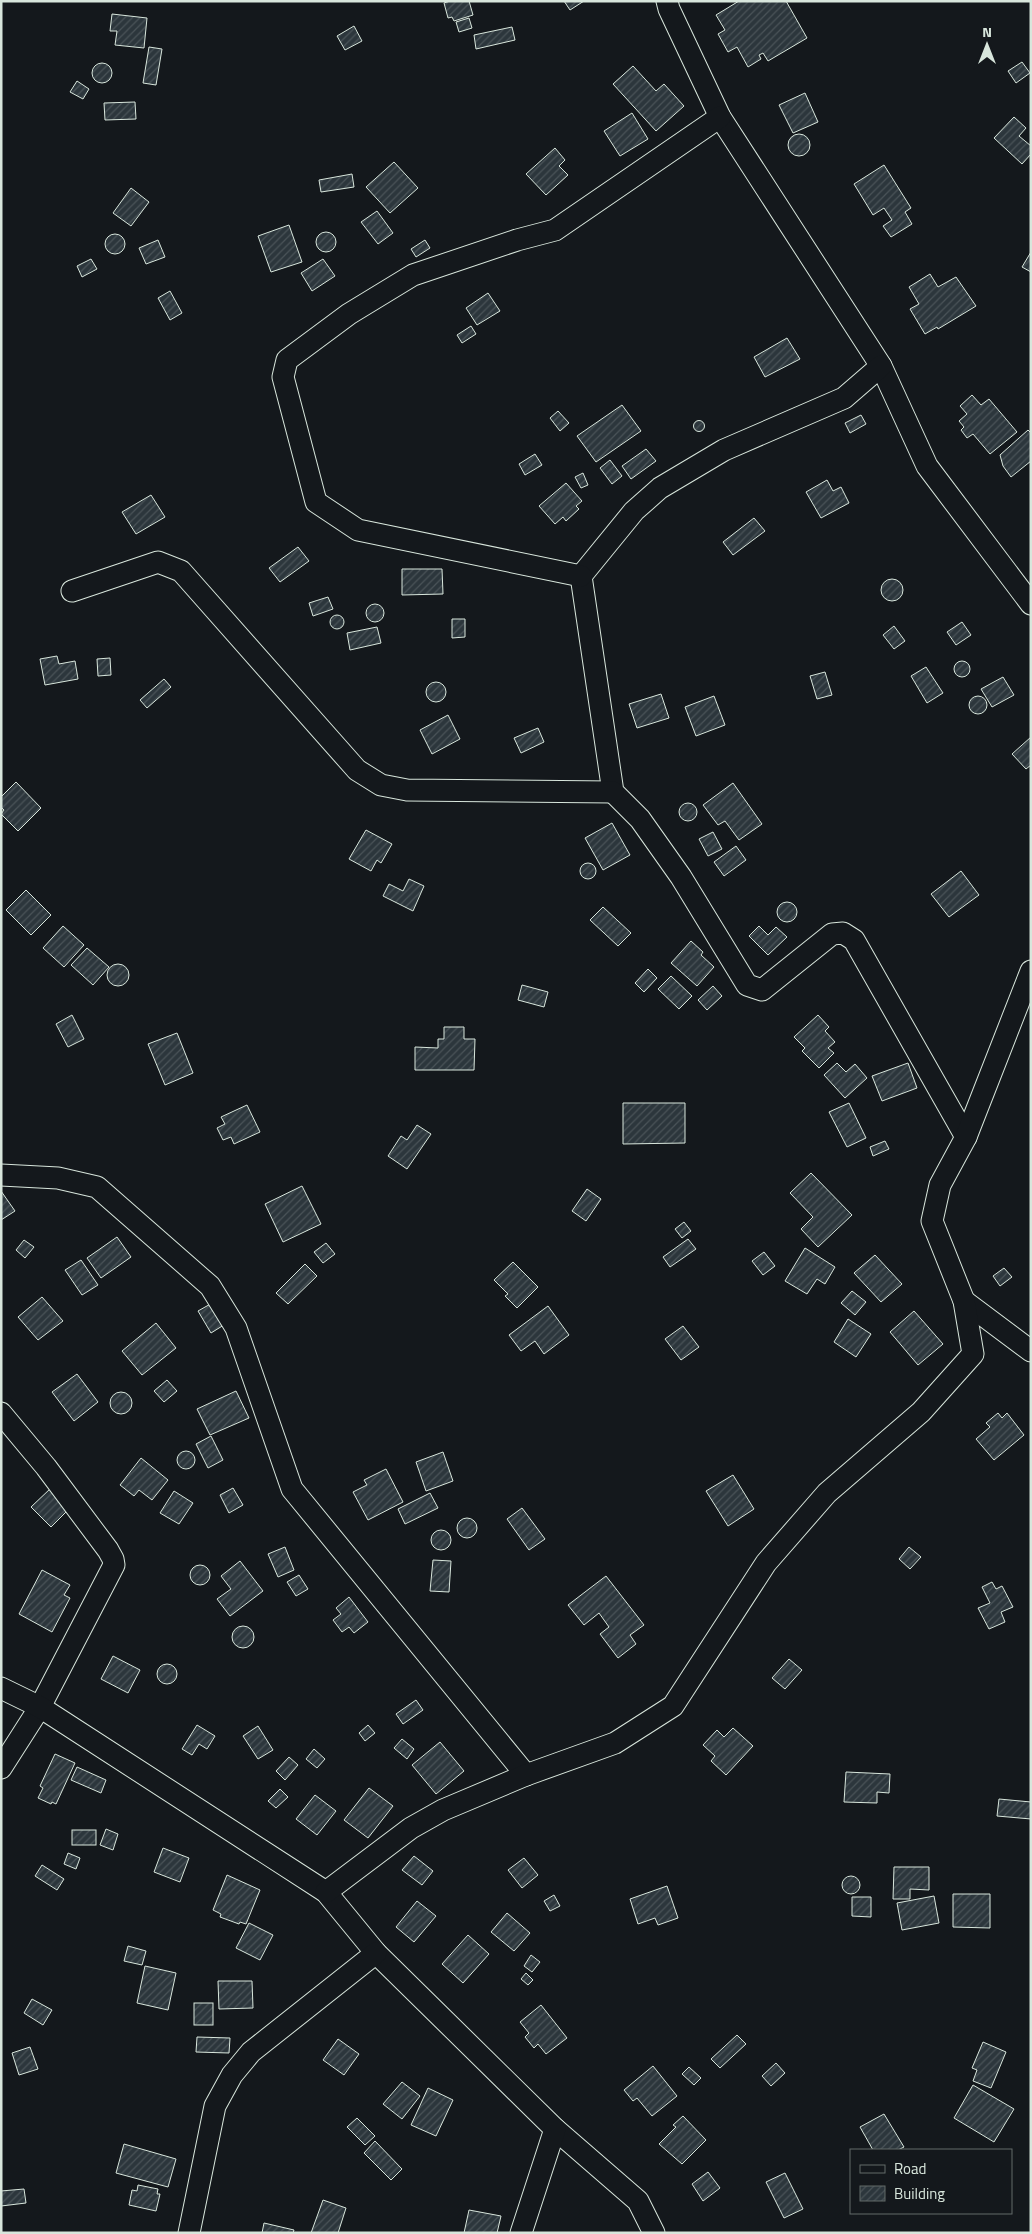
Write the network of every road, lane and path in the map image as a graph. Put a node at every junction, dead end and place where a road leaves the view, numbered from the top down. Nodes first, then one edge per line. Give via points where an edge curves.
1 (667, 1) edge
2 (720, 117) junction
3 (881, 366) junction
4 (581, 576) junction
5 (72, 591) dead end
6 (1031, 604) edge
7 (613, 792) junction
8 (1031, 971) edge
9 (966, 1137) junction
10 (1, 1175) edge
11 (964, 1301) junction
12 (1031, 1351) edge
13 (1, 1413) edge
14 (1, 1688) edge
15 (40, 1707) junction
16 (1, 1768) edge
17 (526, 1775) junction
18 (326, 1892) junction
19 (376, 1954) junction
20 (555, 2129) junction
21 (189, 2233) edge
22 (521, 2233) edge
23 (654, 2233) edge

1 - 2 street
2 - 3 street
2 - 4 street via 556,230 413,275 349,314 287,360 282,377 316,502 358,530
3 - 4 street via 844,398 724,450 660,488 634,511
3 - 6 street via 927,466
4 - 7 street
5 - 7 street via 158,562 181,571 357,770 380,785 406,790
7 - 9 street via 640,819 676,870 747,985 762,990 832,934 843,933 854,940
8 - 9 street
9 - 11 street via 940,1185 932,1221
10 - 17 street via 58,1178 97,1187 210,1286 236,1328 292,1489
11 - 12 street
11 - 17 street via 973,1354 921,1412 827,1493 766,1563 673,1706 615,1743
13 - 15 street via 46,1466 113,1559 112,1572
14 - 15 street
15 - 16 street
15 - 18 street
17 - 18 street via 443,1810 411,1828
18 - 19 street
19 - 20 street
19 - 21 street via 252,2052 232,2075 215,2106
20 - 22 street
20 - 23 street via 638,2201

